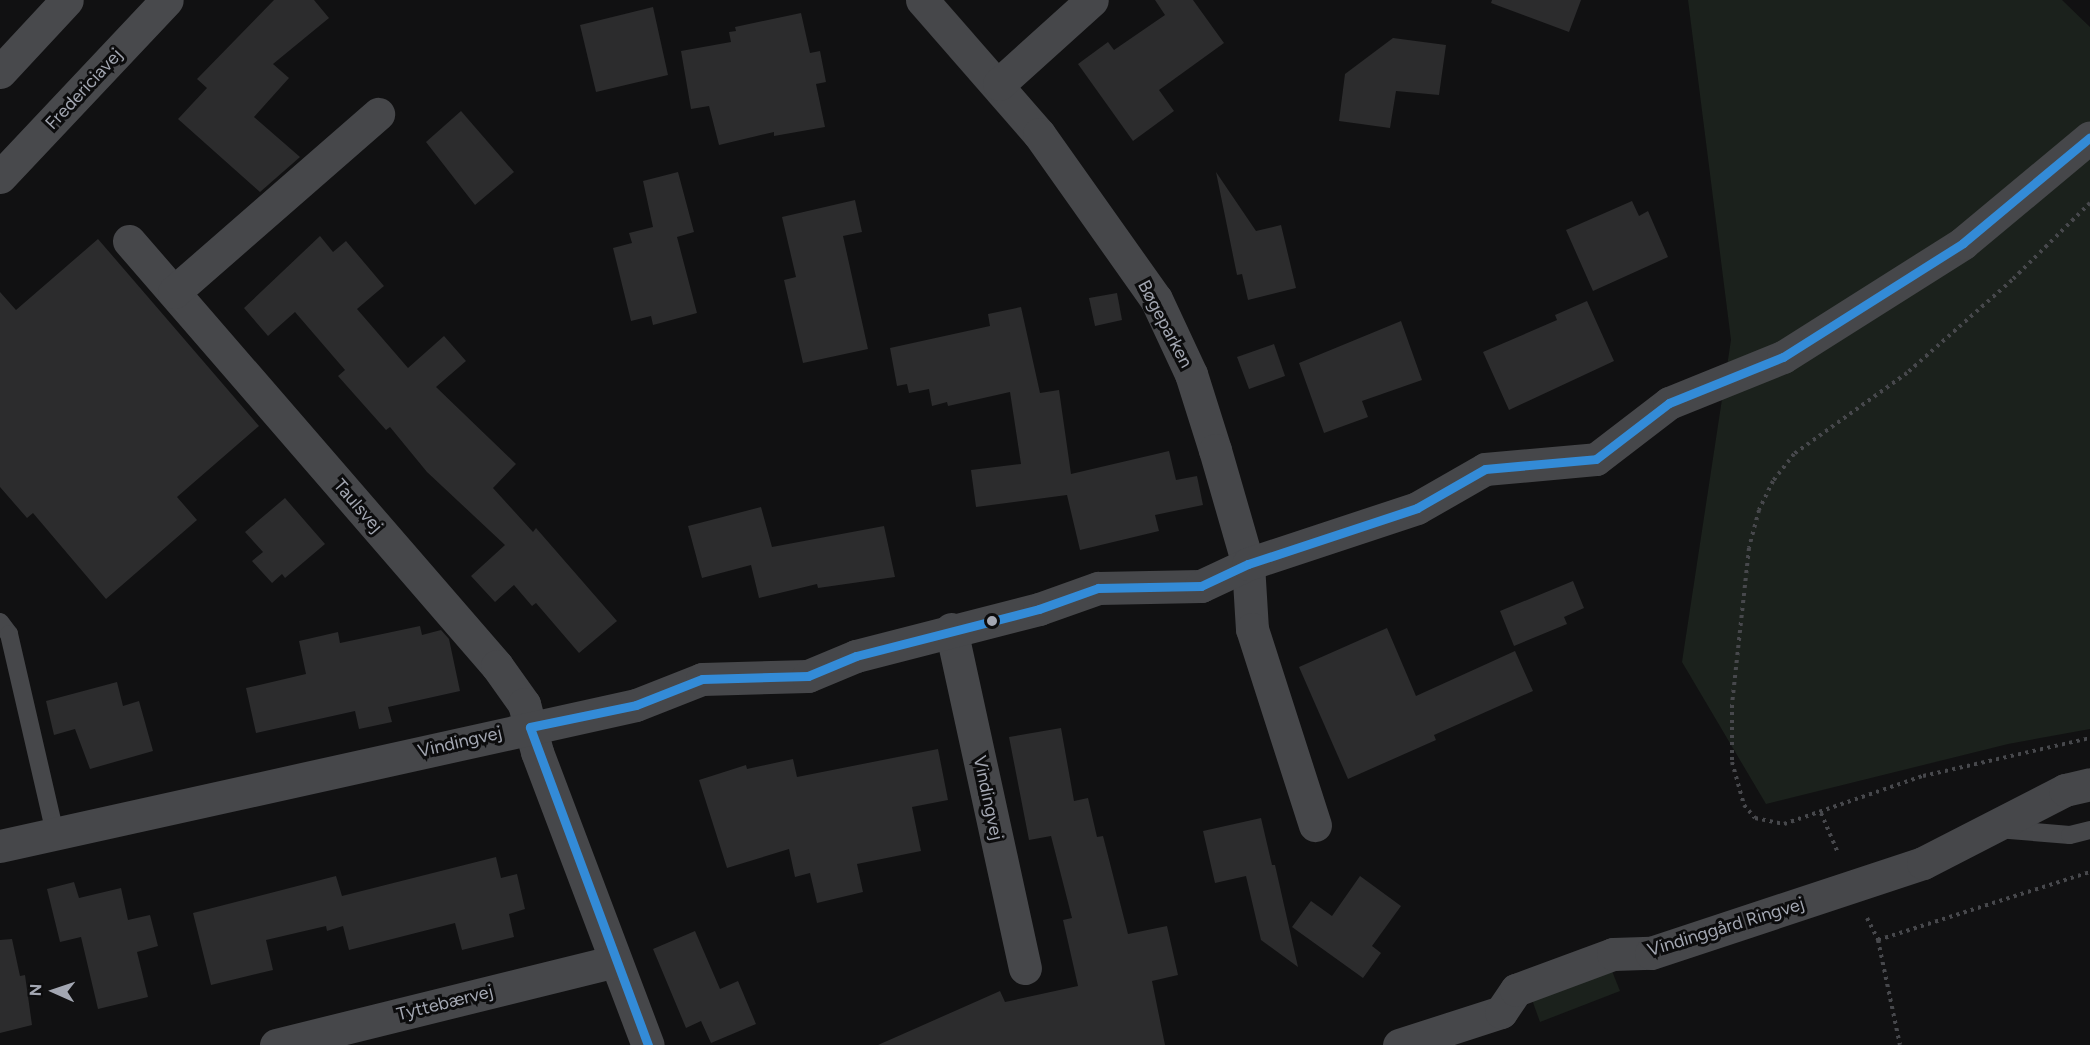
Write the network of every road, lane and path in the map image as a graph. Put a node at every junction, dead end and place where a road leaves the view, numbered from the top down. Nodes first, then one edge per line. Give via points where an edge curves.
1 (67, 0) edge
2 (167, 0) edge
3 (922, 0) edge
4 (1092, 0) edge
5 (1, 68) edge
6 (999, 84) junction
7 (378, 114) dead end
8 (2090, 137) edge
9 (0, 177) edge
10 (2090, 203) edge
11 (129, 241) dead end
12 (174, 292) junction
13 (1248, 564) junction
14 (0, 622) edge
15 (951, 629) junction
16 (530, 727) junction
17 (2090, 738) edge
18 (2090, 784) edge
19 (1821, 813) junction
20 (1315, 825) dead end
21 (1990, 828) junction
22 (2090, 830) edge
23 (55, 833) junction
24 (0, 846) edge
25 (2090, 872) edge
26 (1852, 886) junction
27 (1878, 940) junction
28 (615, 961) junction
29 (1025, 968) dead end
30 (276, 1045) edge
31 (648, 1045) edge
32 (1398, 1045) edge
33 (1900, 1045) edge

1 - 5 main road
2 - 9 main road, Fredericiavej
3 - 6 street, Bøgeparken
4 - 6 street
6 - 13 street, Bøgeparken via 1156,299 1191,374
7 - 12 street
8 - 13 street, Vindingvej via 1963,243 1783,357 1669,404 1596,459 1485,469 1417,508
10 - 19 path via 2012,280 1907,373 1794,454 1773,481 1759,510 1749,548 1731,705 1732,762 1744,805 1755,819 1784,824
11 - 12 street, Taulsvej
12 - 16 street, Taulsvej via 497,666 524,704
13 - 15 street, Vindingvej via 1201,586 1134,584 1098,588 1039,609
13 - 20 street via 1252,629
14 - 23 lane via 9,634
15 - 16 street, Vindingvej via 856,656 808,676 702,679 636,705
15 - 29 street, Vindingvej
16 - 23 street, Vindingvej
16 - 28 street, Taulsvej
17 - 19 path via 1923,776
18 - 21 street, Vindinggård Ringvej via 2065,790
19 - 26 path
21 - 22 lane via 2070,835
21 - 26 street, Vindinggård Ringvej via 1923,863
23 - 24 street, Vindingvej
25 - 27 path
26 - 27 path
26 - 32 street, Vindinggård Ringvej via 1651,953 1613,954 1516,990 1501,1012
27 - 33 path
28 - 30 street, Tyttebærvej
28 - 31 street, Taulsvej

